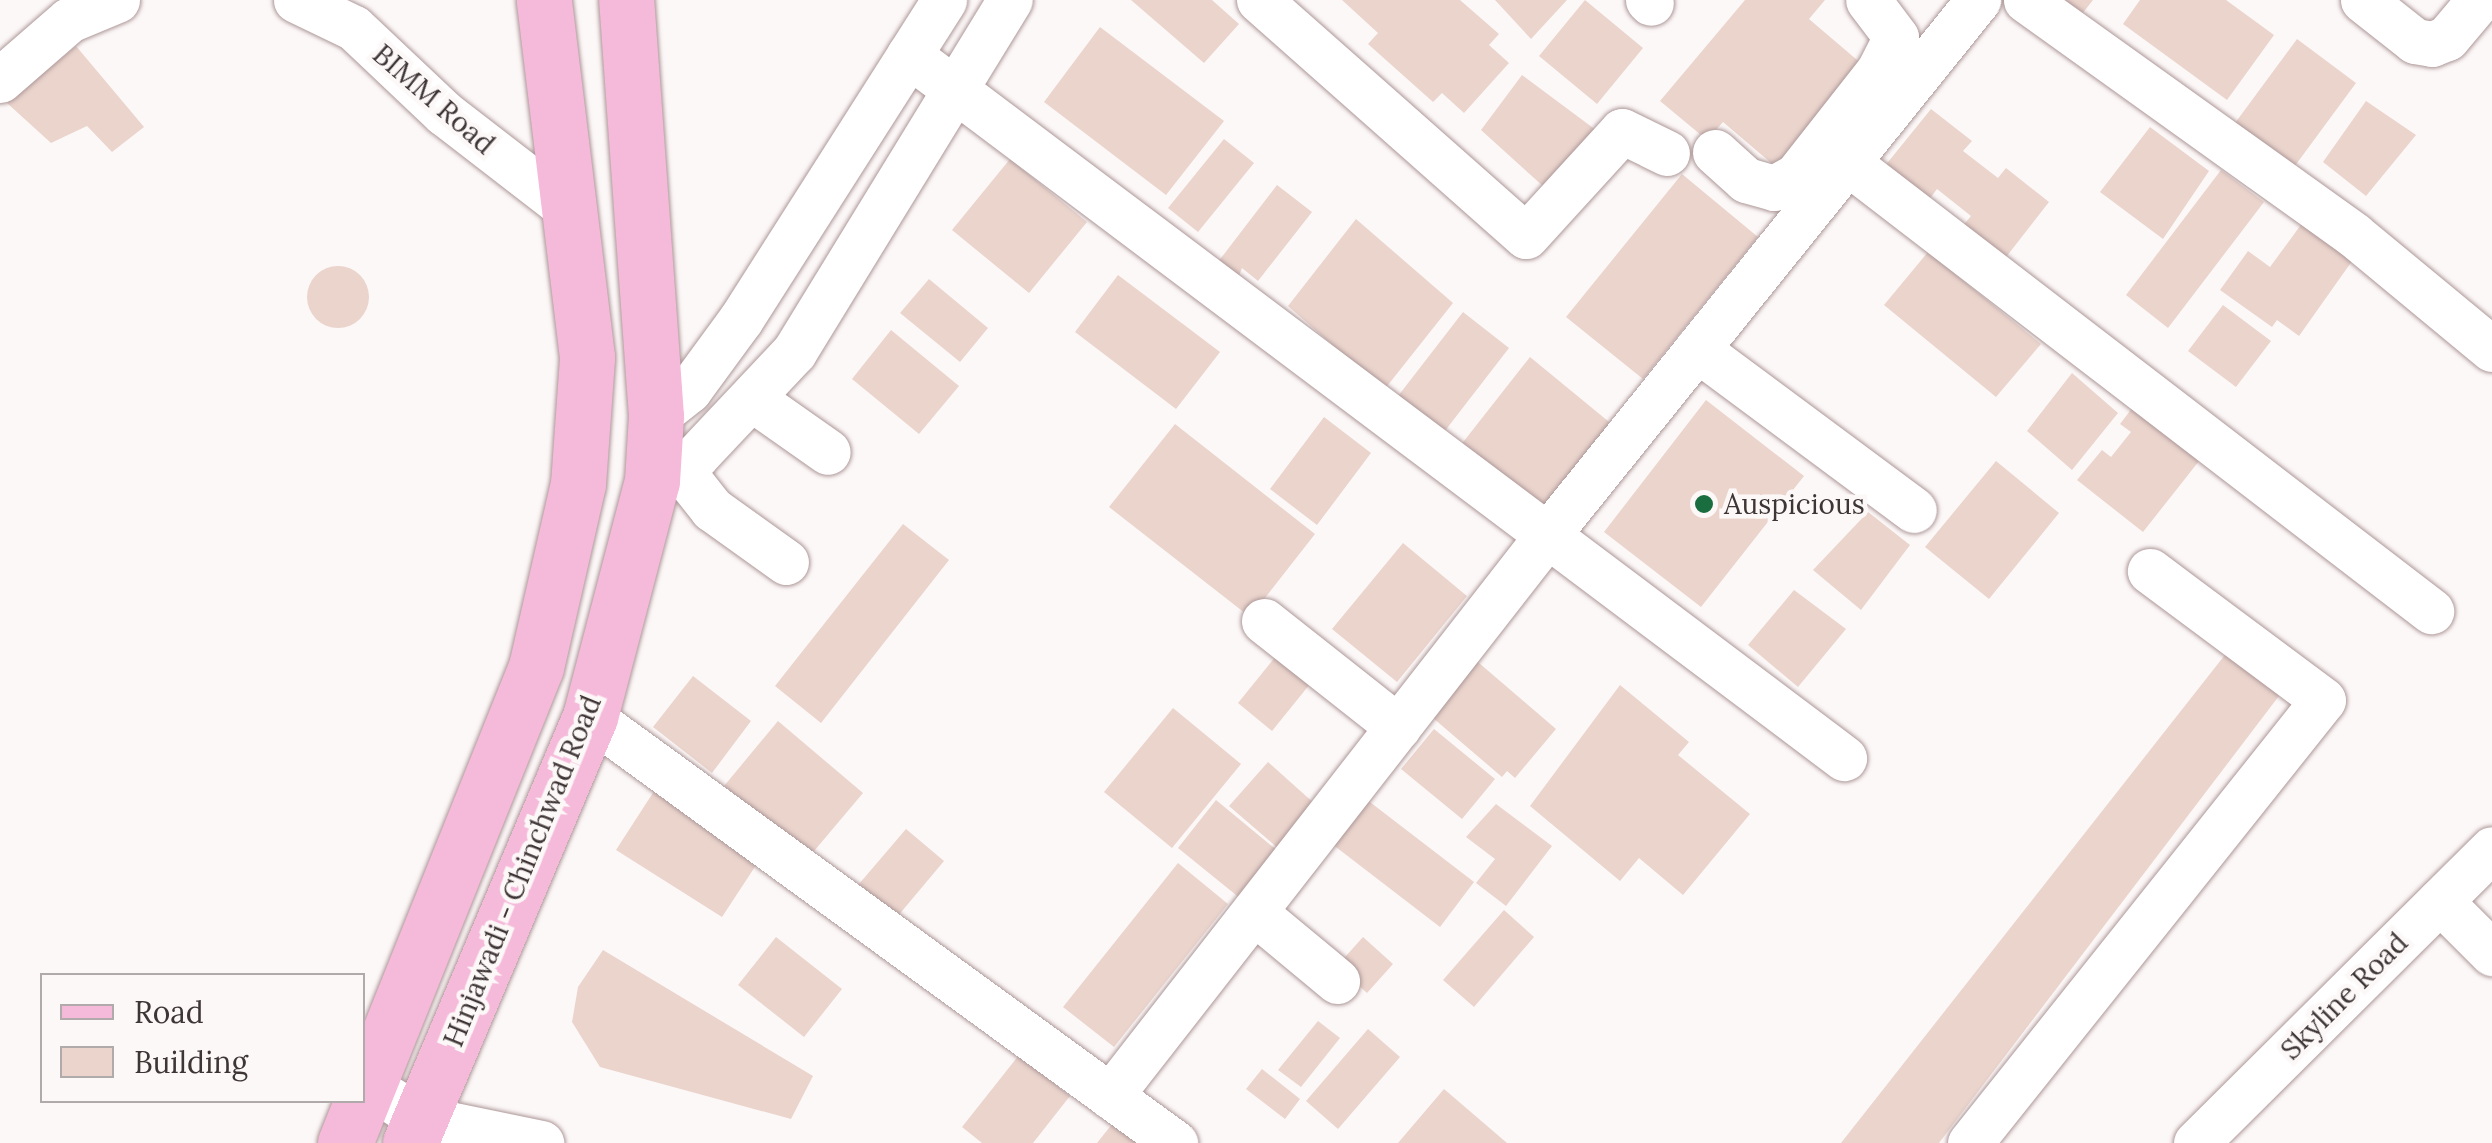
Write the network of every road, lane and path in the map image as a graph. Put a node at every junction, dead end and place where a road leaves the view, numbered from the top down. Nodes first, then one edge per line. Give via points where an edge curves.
1 (117, 0) edge
2 (296, 0) edge
3 (544, 0) edge
4 (626, 0) edge
5 (944, 0) edge
6 (1010, 0) edge
7 (1259, 0) edge
8 (1868, 0) edge
9 (1978, 0) edge
10 (2026, 0) edge
11 (2363, 0) edge
12 (2479, 0) edge
13 (910, 55) junction
14 (0, 80) edge
15 (954, 90) junction
16 (1842, 151) junction
17 (1715, 152) dead end
18 (1667, 153) dead end
19 (567, 208) junction
20 (1696, 349) junction
21 (2492, 350) edge
22 (754, 400) junction
23 (656, 416) junction
24 (828, 452) dead end
25 (665, 474) junction
26 (1914, 510) dead end
27 (1545, 538) junction
28 (786, 562) dead end
29 (2150, 571) dead end
30 (2431, 611) dead end
31 (1264, 621) dead end
32 (590, 717) junction
33 (1398, 727) junction
34 (1844, 758) dead end
35 (2492, 849) edge
36 (2440, 901) junction
37 (1254, 912) junction
38 (2492, 952) edge
39 (1338, 980) dead end
40 (369, 1086) junction
41 (365, 1096) edge
42 (1110, 1096) junction
43 (362, 1103) edge
44 (415, 1130) edge
45 (345, 1143) edge
46 (542, 1143) edge
47 (1175, 1143) edge
48 (1970, 1143) edge
49 (2196, 1143) edge

1 - 14 street via 69,20
2 - 19 street, BIMM Road via 354,28 444,114
3 - 19 main road
4 - 23 main road, Hinjawadi - Chinchwad Road
5 - 13 street
6 - 15 street
7 - 18 street via 1526,236 1622,131
8 - 16 street via 1896,38
9 - 16 street
10 - 21 street via 2354,235
11 - 12 street via 2415,42 2447,38
13 - 15 street
13 - 23 street via 741,318 689,390
15 - 22 street via 794,352
15 - 27 street
16 - 17 street via 1774,188 1746,180
16 - 20 street
16 - 30 street
19 - 40 main road via 587,357 578,484 536,667
20 - 26 street
20 - 27 street
22 - 24 street
22 - 25 street
23 - 25 main road, Hinjawadi - Chinchwad Road
25 - 28 street
25 - 32 main road, Hinjawadi - Chinchwad Road
27 - 33 street
27 - 34 street
29 - 48 street via 2323,700
31 - 33 street
32 - 42 street
32 - 44 main road, Hinjawadi - Chinchwad Road
33 - 37 street
35 - 36 street, Skyline Road
36 - 38 street
36 - 49 street, Skyline Road
37 - 39 street
37 - 42 street
40 - 41 main road
40 - 44 street
42 - 47 street
43 - 45 main road
44 - 46 street

